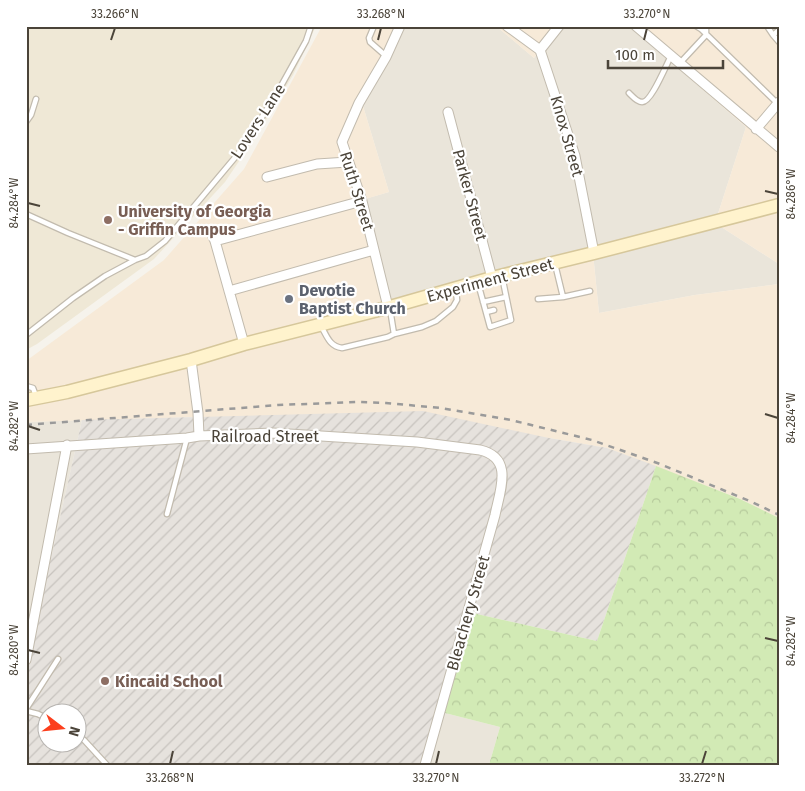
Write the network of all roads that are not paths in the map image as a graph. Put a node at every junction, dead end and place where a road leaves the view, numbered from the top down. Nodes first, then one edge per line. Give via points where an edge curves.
1 (311, 26) edge
2 (374, 26) edge
3 (400, 26) edge
4 (506, 26) edge
5 (559, 26) edge
6 (636, 26) edge
7 (696, 26) edge
8 (706, 26) edge
9 (767, 26) edge
10 (779, 30) edge
11 (773, 34) junction
12 (706, 35) junction
13 (779, 42) edge
14 (540, 50) junction
15 (386, 56) junction
16 (670, 56) junction
17 (679, 64) junction
18 (629, 93) dead end
19 (36, 100) dead end
20 (778, 103) edge
21 (448, 112) dead end
22 (26, 122) edge
23 (756, 129) junction
24 (779, 147) edge
25 (348, 162) junction
26 (267, 177) dead end
27 (362, 201) junction
28 (779, 205) edge
29 (26, 214) edge
30 (210, 230) dead end
31 (215, 241) junction
32 (374, 250) junction
33 (594, 253) junction
34 (135, 260) junction
35 (554, 263) junction
36 (497, 277) junction
37 (478, 282) junction
38 (456, 288) junction
39 (229, 291) junction
40 (590, 291) dead end
41 (506, 297) junction
42 (563, 297) junction
43 (538, 299) dead end
44 (483, 302) junction
45 (389, 307) junction
46 (509, 307) junction
47 (502, 308) dead end
48 (494, 310) dead end
49 (486, 312) junction
50 (321, 324) junction
51 (26, 334) edge
52 (394, 334) junction
53 (244, 344) junction
54 (191, 360) junction
55 (26, 386) edge
56 (31, 399) edge
57 (199, 436) junction
58 (187, 438) junction
59 (67, 445) junction
60 (26, 449) edge
61 (499, 461) joint
62 (167, 514) dead end
63 (58, 659) dead end
64 (26, 660) edge
65 (26, 710) edge
66 (38, 714) edge
67 (88, 744) edge
68 (107, 765) edge
69 (425, 765) edge

1 - 34 lane, Lovers Lane via 306,41 244,148 164,241 146,256
2 - 15 lane via 370,42
3 - 15 street, Ruth Street
4 - 14 street
5 - 14 street
6 - 16 street
7 - 12 lane
8 - 12 lane
9 - 11 lane
10 - 11 lane
11 - 13 lane
12 - 17 lane
12 - 20 lane
14 - 33 street, Knox Street via 575,156
15 - 25 street, Ruth Street via 359,103 342,142
16 - 17 street
16 - 18 lane via 646,101 637,101
17 - 23 street
19 - 22 lane via 32,115
20 - 23 street
21 - 36 street, Parker Street
23 - 24 street
25 - 26 street via 317,164
25 - 27 street, Ruth Street
27 - 31 street
27 - 32 street, Ruth Street
28 - 33 main road, Experiment Street
29 - 34 lane
30 - 31 street
31 - 39 street
32 - 39 street
32 - 45 street, Ruth Street
33 - 35 main road, Experiment Street
34 - 51 lane, Lovers Lane via 105,276
35 - 36 main road, Experiment Street
35 - 42 lane
36 - 37 main road, Experiment Street
36 - 41 lane
37 - 38 main road, Experiment Street
37 - 44 lane
38 - 45 main road, Experiment Street
38 - 52 lane via 457,300 453,307 436,321
39 - 53 street
40 - 42 lane
41 - 44 lane
41 - 46 lane
42 - 43 lane
44 - 49 lane
45 - 50 main road, Experiment Street
45 - 52 lane
46 - 47 lane
46 - 49 lane via 512,320 490,327
48 - 49 lane
50 - 52 lane via 331,343 342,348
50 - 53 main road, Experiment Street
53 - 54 main road, Experiment Street
54 - 56 main road, Experiment Street
54 - 57 street
55 - 56 lane via 33,388
57 - 58 street, Railroad Street
57 - 61 street, Railroad Street via 273,433 417,442 490,452
58 - 59 street, Railroad Street
58 - 62 lane
59 - 60 street, Railroad Street
59 - 64 street
61 - 69 street, Bleachery Street via 503,476 495,515
63 - 65 lane
65 - 66 lane
67 - 68 lane

